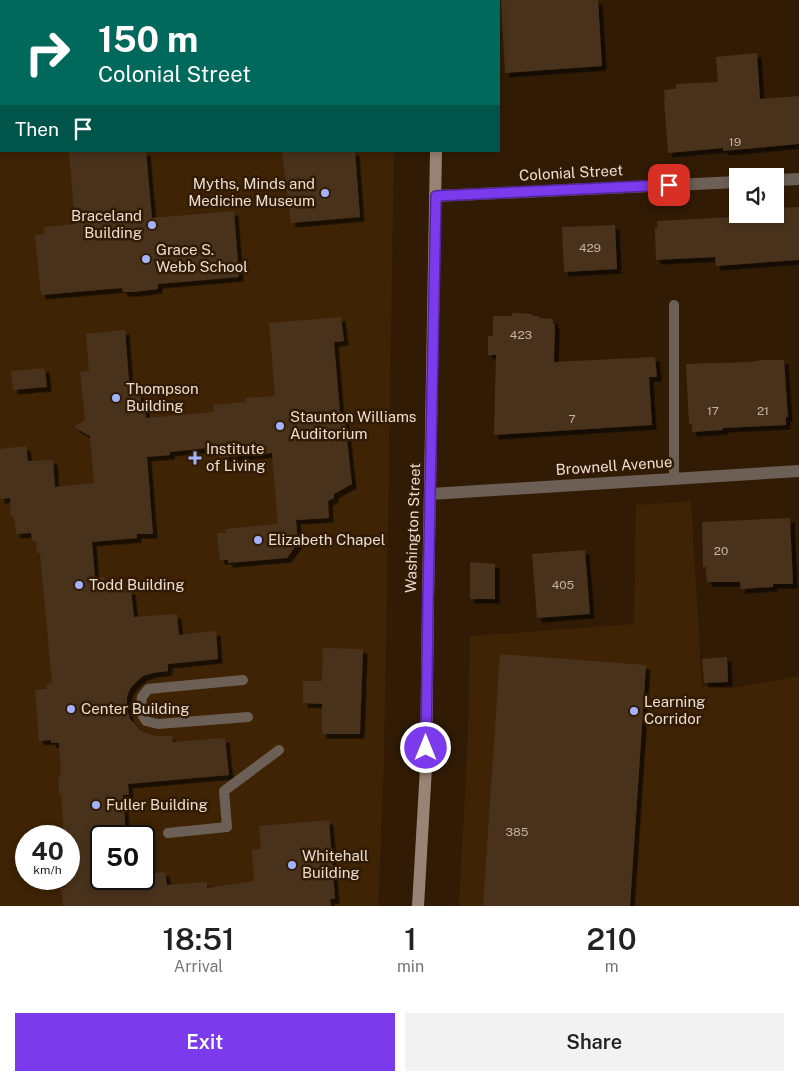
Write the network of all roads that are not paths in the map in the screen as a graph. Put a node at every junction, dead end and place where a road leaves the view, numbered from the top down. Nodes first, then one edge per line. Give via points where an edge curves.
1 (436, 152) edge
2 (799, 179) edge
3 (784, 180) edge
4 (729, 182) edge
5 (436, 196) junction
6 (674, 305) dead end
7 (799, 471) edge
8 (674, 479) junction
9 (431, 494) junction
10 (242, 680) dead end
11 (248, 717) dead end
12 (278, 750) dead end
13 (168, 833) dead end
14 (418, 906) edge

1 - 5 main road, Washington Street
2 - 3 street
4 - 5 street, Colonial Street
5 - 9 main road, Washington Street
6 - 8 lane
7 - 8 street, Brownell Avenue
8 - 9 street, Brownell Avenue
9 - 14 main road, Washington Street via 426,766
10 - 11 lane via 148,689 142,697 140,711 146,721 158,724
12 - 13 lane via 224,790 227,827

